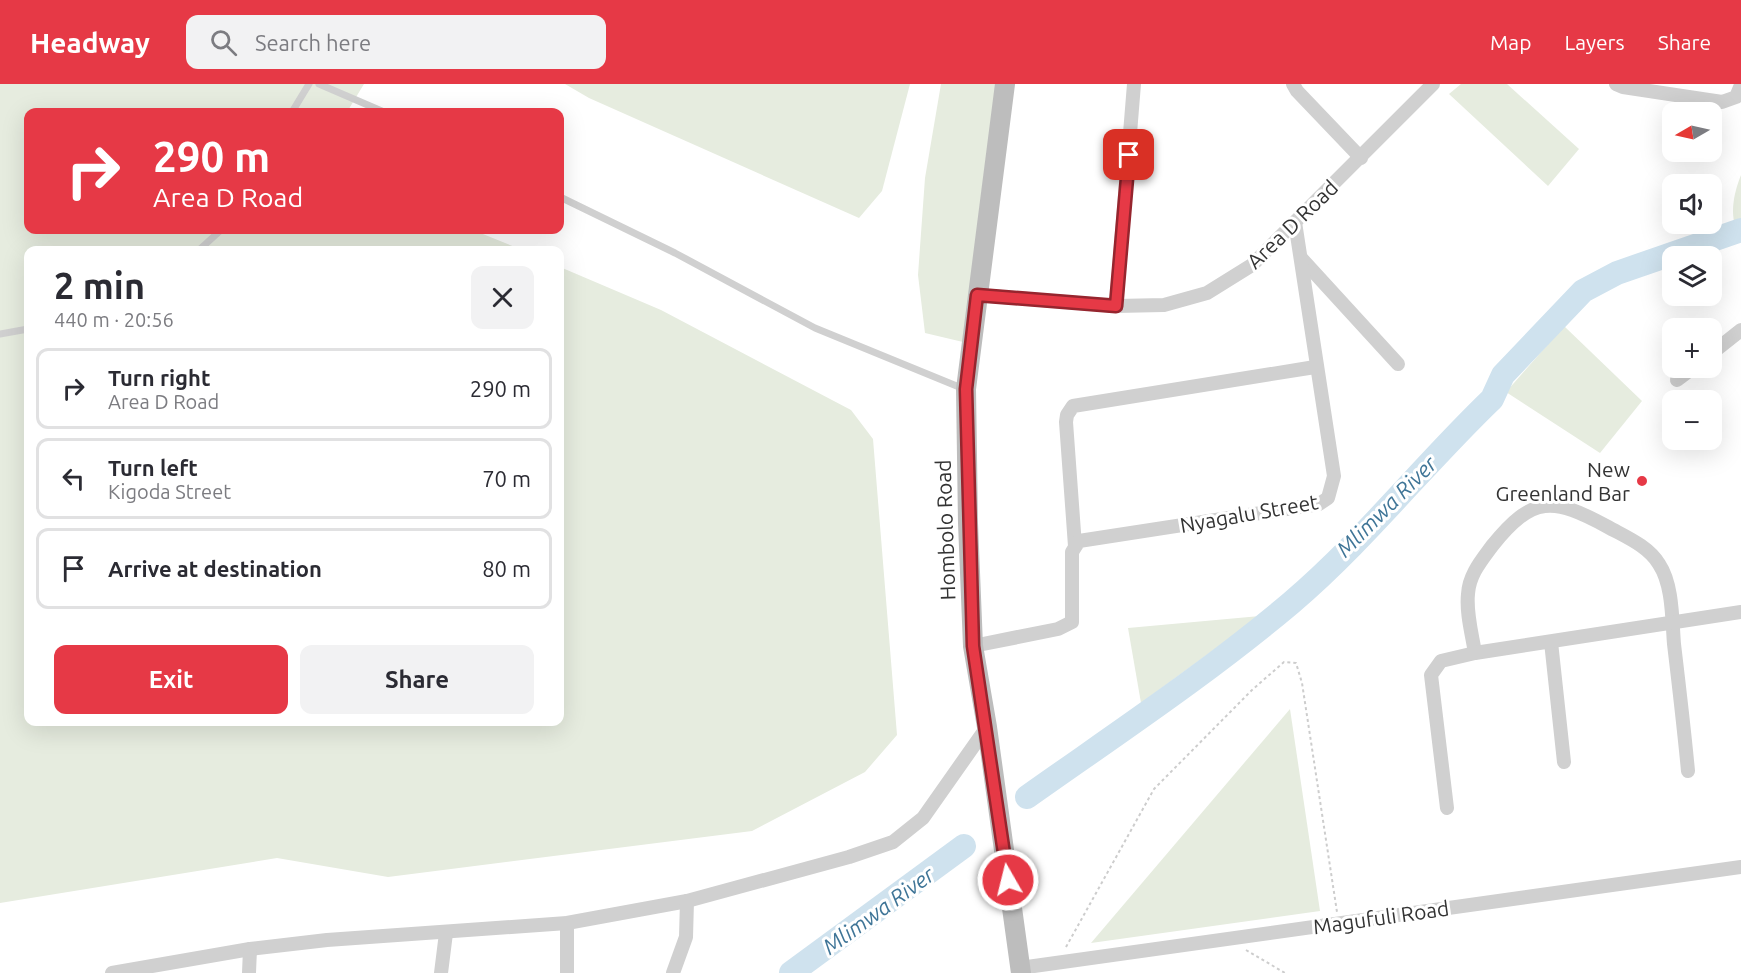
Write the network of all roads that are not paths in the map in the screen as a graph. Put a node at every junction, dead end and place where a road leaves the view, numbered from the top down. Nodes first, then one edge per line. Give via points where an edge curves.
1 (309, 84) edge
2 (319, 84) edge
3 (1005, 84) edge
4 (1134, 84) edge
5 (1293, 84) edge
6 (1433, 84) edge
7 (1616, 84) edge
8 (1741, 85) edge
9 (294, 108) edge
10 (375, 108) edge
11 (1361, 158) junction
12 (564, 199) edge
13 (1295, 222) junction
14 (217, 234) edge
15 (203, 246) edge
16 (1300, 258) junction
17 (977, 295) junction
18 (1116, 306) junction
19 (24, 330) edge
20 (1741, 330) edge
21 (0, 334) edge
22 (1722, 345) edge
23 (1398, 364) dead end
24 (1315, 367) junction
25 (1681, 378) edge
26 (1677, 381) dead end
27 (966, 389) junction
28 (1075, 546) junction
29 (1741, 612) edge
30 (1672, 622) junction
31 (1551, 642) junction
32 (973, 646) junction
33 (1475, 653) junction
34 (987, 727) junction
35 (1564, 762) dead end
36 (1688, 771) dead end
37 (1447, 808) dead end
38 (1741, 867) edge
39 (687, 901) junction
40 (567, 923) junction
41 (447, 933) junction
42 (250, 949) junction
43 (1021, 970) edge
44 (112, 973) edge
45 (249, 973) edge
46 (441, 973) edge
47 (567, 973) edge
48 (673, 973) edge

1 - 9 lane
2 - 10 lane
3 - 17 street, Hombolo Road
4 - 18 street
5 - 11 street
6 - 11 street, Area D Road
7 - 8 street via 1722,102 1736,97
11 - 13 street, Area D Road
12 - 27 lane via 815,327
13 - 16 street, Nyagalu Street
13 - 18 street, Area D Road via 1252,265 1207,293 1164,305
14 - 15 lane
16 - 23 street
16 - 24 street, Nyagalu Street
17 - 18 street, Area D Road
17 - 27 street, Hombolo Road
19 - 21 lane
20 - 22 street
24 - 28 street via 1073,406 1066,422
24 - 28 street, Nyagalu Street via 1334,476 1324,502 1086,539
25 - 26 street
27 - 32 street, Hombolo Road
28 - 32 street via 1072,622 1058,629
29 - 30 street
30 - 31 street
30 - 33 street via 1666,580 1652,554 1582,513 1551,505 1519,516 1472,576 1468,610
30 - 36 street
31 - 33 street
31 - 35 street
32 - 34 street, Hombolo Road
33 - 37 street via 1441,662 1431,675
34 - 39 street via 924,818 893,842
34 - 43 street, Hombolo Road
38 - 43 street, Magufuli Road
39 - 40 street
39 - 48 street via 686,937
40 - 41 street
40 - 47 street
41 - 42 street
41 - 46 street
42 - 44 street
42 - 45 street

